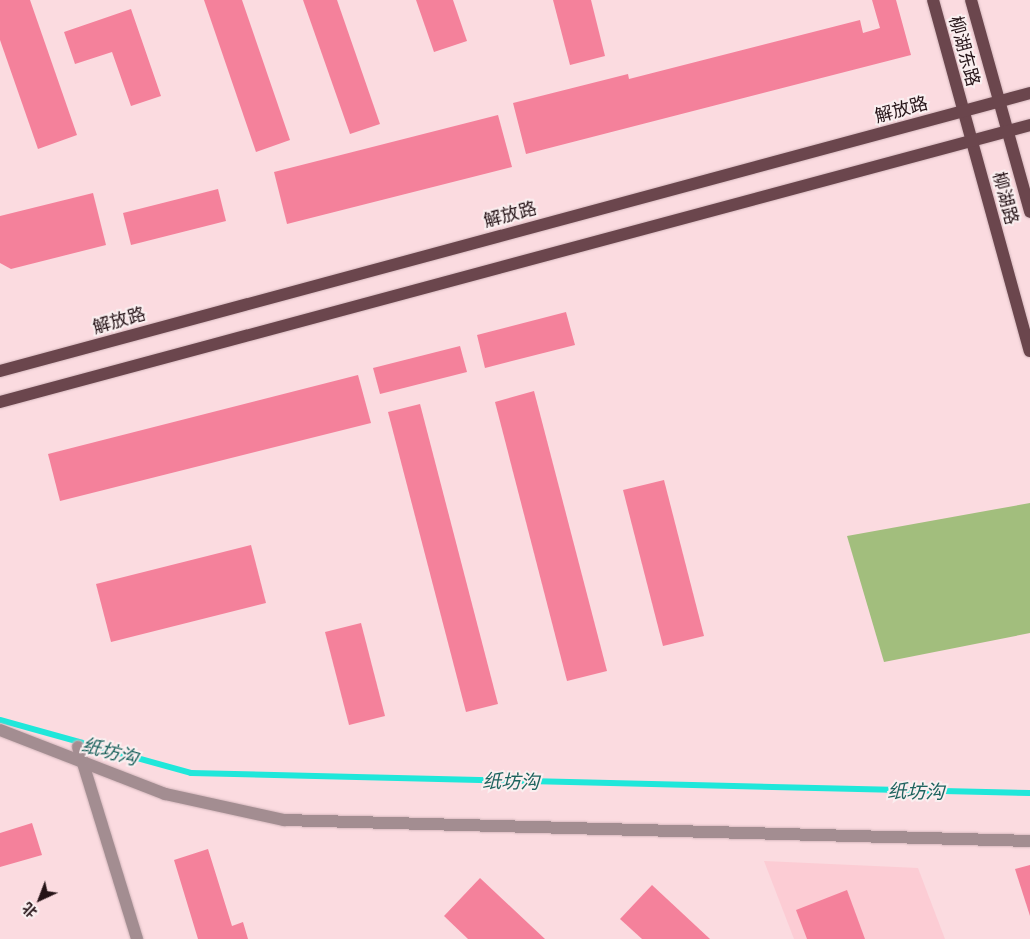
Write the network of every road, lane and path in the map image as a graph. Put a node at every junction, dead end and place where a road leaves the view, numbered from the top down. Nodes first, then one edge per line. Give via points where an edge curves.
1 (933, 0) edge
2 (972, 0) edge
3 (1030, 93) edge
4 (999, 101) junction
5 (964, 111) junction
6 (1030, 125) edge
7 (1008, 131) junction
8 (972, 141) junction
9 (1030, 212) edge
10 (1030, 351) edge
11 (0, 371) edge
12 (0, 402) edge
13 (0, 730) edge
14 (78, 747) dead end
15 (84, 764) junction
16 (1030, 840) edge
17 (137, 939) edge

1 - 5 main road, 柳湖东路
2 - 4 main road, 柳湖东路
3 - 4 main road, 解放路
4 - 5 main road, 解放路
4 - 7 main road, 柳湖路
5 - 8 main road, 柳湖路
5 - 11 main road, 解放路
6 - 7 main road
7 - 8 main road
7 - 9 main road, 柳湖路
8 - 10 main road, 柳湖路
8 - 12 main road
13 - 15 street
14 - 15 street
15 - 16 street via 202,805 284,820
15 - 17 street

